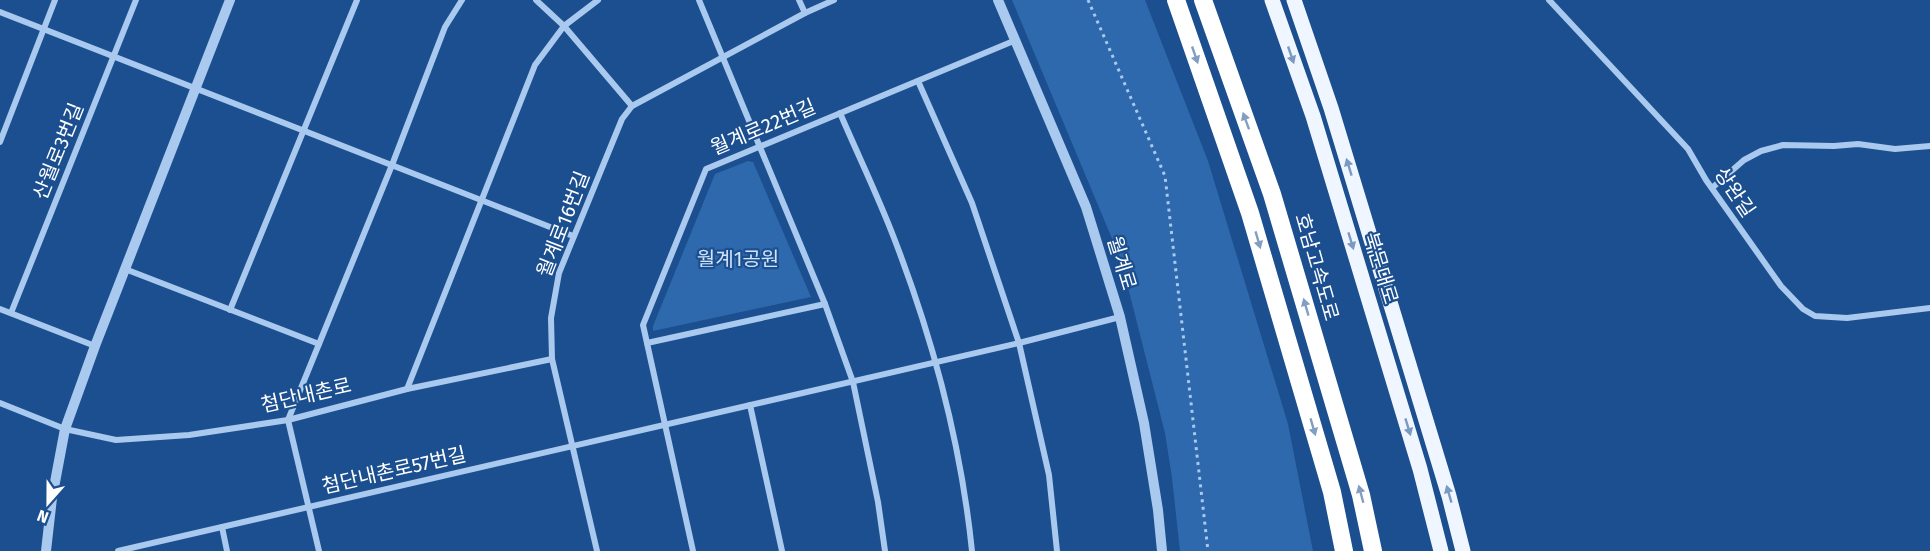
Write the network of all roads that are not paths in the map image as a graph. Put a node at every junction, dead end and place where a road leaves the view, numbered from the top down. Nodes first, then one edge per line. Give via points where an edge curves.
1 (55, 0) edge
2 (136, 0) edge
3 (357, 0) edge
4 (462, 0) edge
5 (536, 0) edge
6 (598, 0) edge
7 (699, 0) edge
8 (799, 0) edge
9 (834, 0) edge
10 (998, 0) edge
11 (1176, 0) edge
12 (1203, 0) edge
13 (1272, 0) edge
14 (1294, 0) edge
15 (1550, 0) edge
16 (230, 1) edge
17 (0, 12) edge
18 (805, 13) junction
19 (564, 26) junction
20 (44, 29) junction
21 (1016, 40) junction
22 (113, 56) junction
23 (722, 57) junction
24 (918, 81) junction
25 (196, 89) junction
26 (632, 106) junction
27 (840, 113) junction
28 (303, 131) junction
29 (0, 142) edge
30 (1930, 146) edge
31 (758, 147) junction
32 (392, 165) junction
33 (1712, 188) junction
34 (482, 201) junction
35 (573, 236) junction
36 (125, 270) junction
37 (825, 304) junction
38 (1930, 308) edge
39 (0, 309) edge
40 (231, 310) junction
41 (11, 314) junction
42 (1120, 317) junction
43 (647, 343) junction
44 (1019, 343) junction
45 (319, 344) junction
46 (95, 346) junction
47 (552, 359) junction
48 (936, 362) junction
49 (853, 382) junction
50 (407, 389) junction
51 (0, 404) edge
52 (750, 405) junction
53 (288, 420) junction
54 (665, 425) junction
55 (65, 429) junction
56 (573, 446) junction
57 (309, 507) junction
58 (222, 527) junction
59 (137, 549) edge
60 (46, 551) edge
61 (118, 551) edge
62 (227, 551) edge
63 (319, 551) edge
64 (597, 551) edge
65 (693, 551) edge
66 (782, 551) edge
67 (885, 551) edge
68 (972, 551) edge
69 (1057, 551) edge
70 (1162, 551) edge
71 (1344, 551) edge
72 (1373, 551) edge
73 (1441, 551) edge
74 (1463, 551) edge

1 - 20 street
2 - 22 street, 산월로3번길
3 - 28 street
4 - 32 street via 446,27
5 - 19 street
6 - 19 street
7 - 23 street
8 - 18 street
9 - 18 street
10 - 21 street, 월계로
11 -> 71 highway via 1250,213 1332,492
72 -> 12 highway, 호남고속도로 via 1361,495 1272,194
13 -> 73 main road, 북문대로 via 1313,116 1420,469
74 -> 14 main road, 북문대로 via 1335,120
15 - 33 street, 상완길 via 1688,149
16 - 25 street
17 - 20 street
18 - 23 street
19 - 26 street
19 - 34 street via 535,65
20 - 22 street
20 - 29 street
21 - 24 street, 월계로22번길
21 - 42 street, 월계로 via 1086,207
22 - 25 street
22 - 41 street, 산월로3번길
23 - 26 street
23 - 31 street
24 - 27 street, 월계로22번길
24 - 44 street via 972,203
25 - 28 street
25 - 36 street
26 - 35 street, 월계로16번길 via 622,119
27 - 31 street, 월계로22번길
27 - 48 street via 894,238
28 - 32 street
28 - 40 street
30 - 33 street via 1783,146 1744,159
31 - 37 street
31 - 43 street, 월계로22번길 via 705,169 643,325
32 - 34 street
32 - 45 street
33 - 38 street, 상완길 via 1780,286 1815,316 1847,318
34 - 35 street
34 - 50 street
35 - 47 street, 월계로16번길 via 559,273 551,318
36 - 40 street
36 - 46 street
37 - 43 street
37 - 49 street
39 - 41 street
40 - 45 street
41 - 46 street
42 - 44 street, 첨단내촌로57번길
42 - 70 street, 월계로 via 1144,423
43 - 54 street, 월계로22번길
44 - 48 street, 첨단내촌로57번길
44 - 69 street via 1049,475
45 - 53 street
46 - 55 street
47 - 50 street, 첨단내촌로
47 - 56 street, 월계로16번길
48 - 49 street, 첨단내촌로57번길
48 - 68 street via 966,493
49 - 52 street, 첨단내촌로57번길
49 - 67 street
50 - 53 street, 첨단내촌로
51 - 55 street, 첨단내촌로
52 - 54 street, 첨단내촌로57번길
52 - 66 street
53 - 55 street, 첨단내촌로 via 189,435 116,440
53 - 57 street
54 - 56 street, 첨단내촌로57번길
54 - 65 street, 월계로22번길
55 - 60 street
56 - 57 street, 첨단내촌로57번길
56 - 64 street, 월계로16번길
57 - 58 street, 첨단내촌로57번길
57 - 63 street
58 - 59 street, 첨단내촌로57번길
58 - 62 street
59 - 61 street, 첨단내촌로57번길

